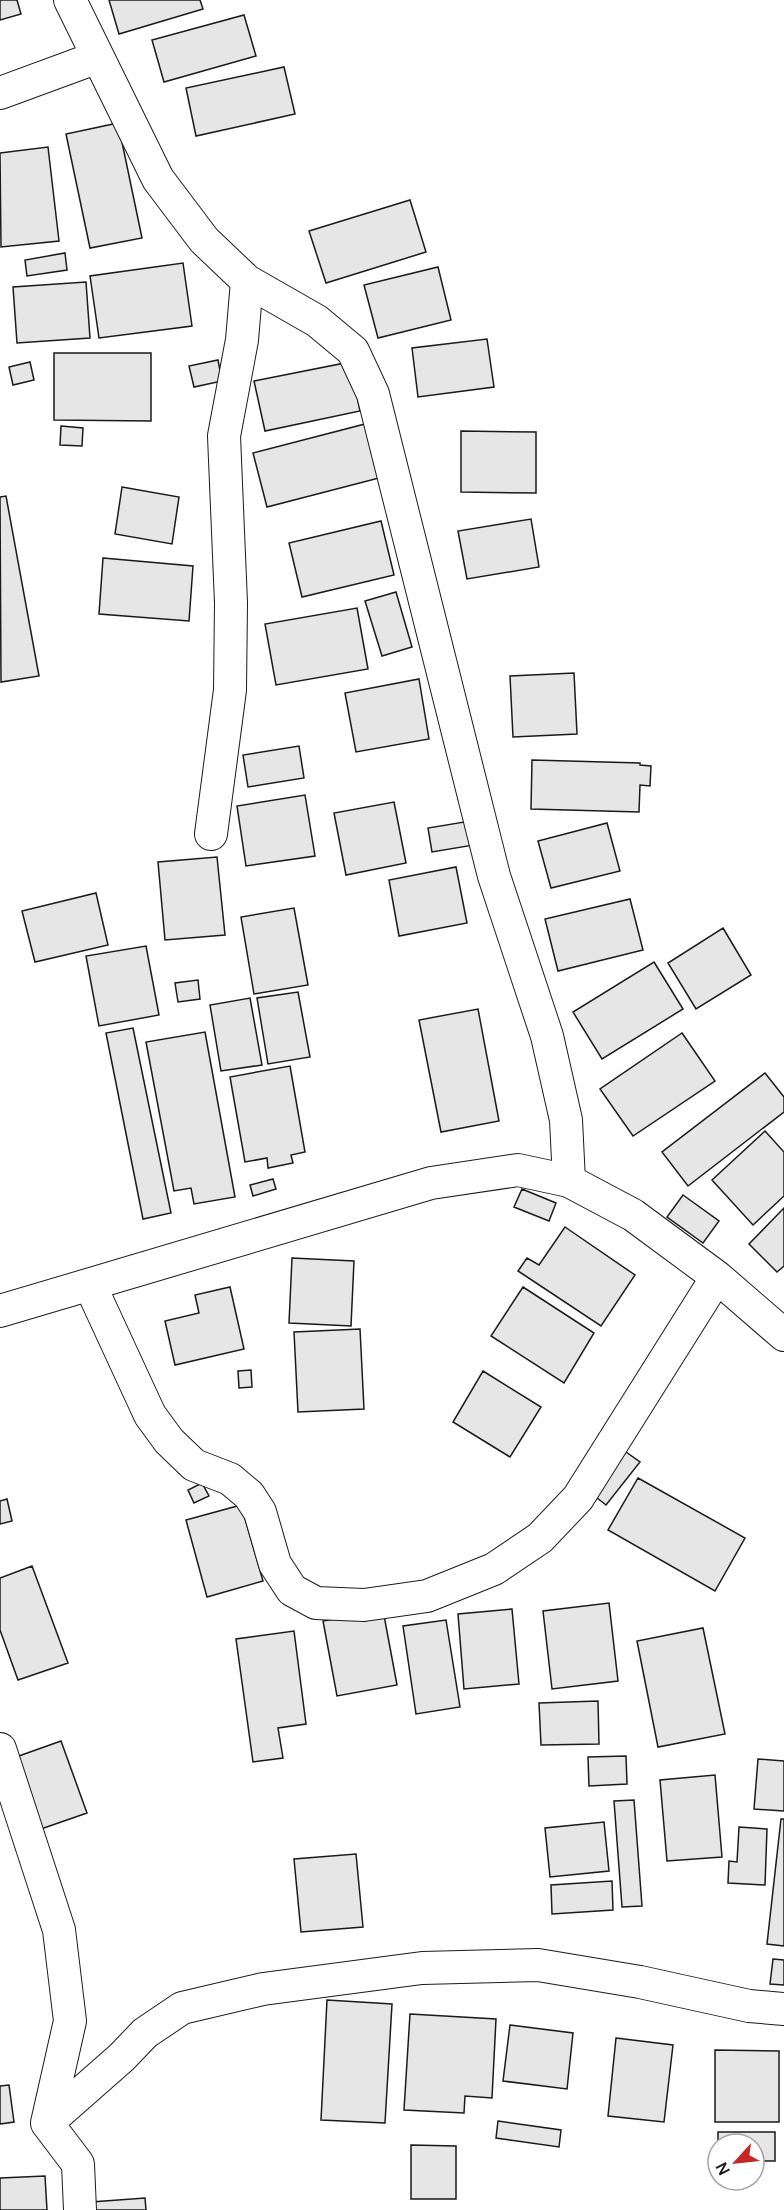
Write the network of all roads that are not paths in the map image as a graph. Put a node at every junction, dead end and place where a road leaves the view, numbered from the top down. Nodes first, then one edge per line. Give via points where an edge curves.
1 (70, 0) edge
2 (98, 57) junction
3 (0, 93) edge
4 (247, 281) junction
5 (211, 834) dead end
6 (569, 1181) junction
7 (717, 1277) junction
8 (90, 1286) junction
9 (0, 1311) edge
10 (784, 1335) edge
11 (0, 1749) edge
12 (784, 2009) edge
13 (47, 2123) junction
14 (80, 2210) edge

1 - 2 street
2 - 3 street
2 - 4 street via 158,179 204,240
4 - 5 street via 242,340 224,436 231,603 230,690
4 - 6 street via 317,321 353,351 373,394 494,876 547,1036 566,1120
6 - 7 street via 633,1215
6 - 8 street via 518,1170 431,1183
7 - 8 street via 578,1498 540,1538 494,1569 427,1596 364,1605 316,1603 292,1590 275,1564 260,1512 249,1496 230,1479 194,1465 150,1415
7 - 10 street
8 - 9 street
11 - 13 street via 59,1930 70,2021
12 - 13 street via 750,2006 538,1965 422,1968 263,1989 182,2008 145,2033
13 - 14 street via 78,2164

